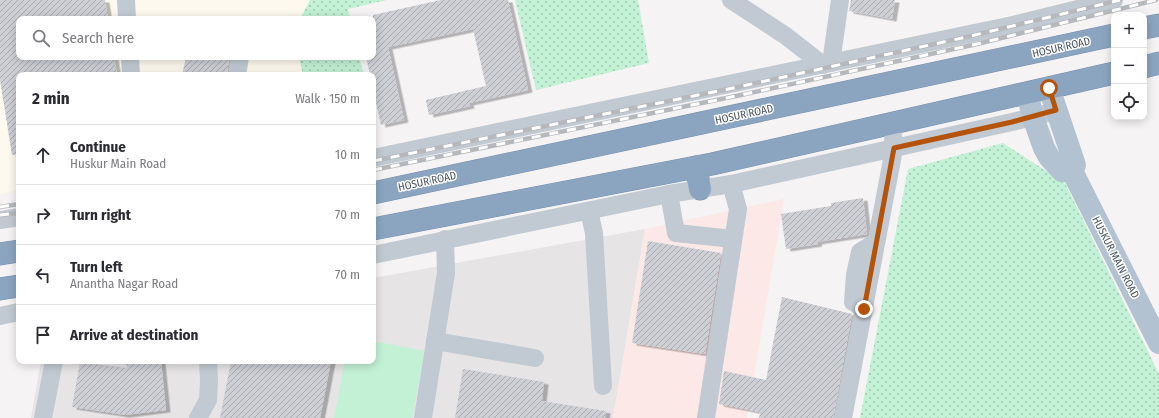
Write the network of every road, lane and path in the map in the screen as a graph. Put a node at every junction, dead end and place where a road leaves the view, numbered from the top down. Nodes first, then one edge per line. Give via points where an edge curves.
1 (126, 0) edge
2 (731, 0) edge
3 (840, 0) edge
4 (1114, 0) edge
5 (127, 16) edge
6 (1159, 25) edge
7 (1147, 27) edge
8 (1111, 36) edge
9 (130, 60) edge
10 (239, 60) edge
11 (1159, 63) edge
12 (827, 64) junction
13 (1147, 65) edge
14 (131, 72) edge
15 (237, 72) edge
16 (1111, 74) edge
17 (1049, 88) junction
18 (1027, 93) junction
19 (1056, 110) junction
20 (1033, 117) junction
21 (892, 124) junction
22 (894, 148) junction
23 (376, 157) edge
24 (696, 167) junction
25 (1072, 171) junction
26 (732, 184) junction
27 (700, 189) junction
28 (376, 192) edge
29 (669, 194) junction
30 (589, 211) junction
31 (16, 217) edge
32 (0, 220) edge
33 (376, 228) edge
34 (445, 239) junction
35 (733, 239) junction
36 (16, 251) edge
37 (0, 254) edge
38 (376, 254) edge
39 (16, 286) edge
40 (0, 289) edge
41 (16, 313) edge
42 (0, 316) edge
43 (435, 341) junction
44 (1159, 343) edge
45 (535, 358) dead end
46 (54, 364) edge
47 (208, 364) edge
48 (603, 386) dead end
49 (47, 418) edge
50 (198, 418) edge
51 (423, 418) edge
52 (706, 418) edge
53 (843, 418) edge

1 - 5 street
2 - 12 street
3 - 12 street
4 - 12 street via 1013,25
6 - 7 highway
8 - 28 highway, HOSUR ROAD
9 - 14 street
10 - 15 street
11 - 13 highway
12 - 23 street
16 - 17 highway
17 - 18 highway
17 - 19 main road, HUSKUR MAIN ROAD
18 - 20 main road
18 - 21 highway
19 - 20 street
19 - 25 main road, HUSKUR MAIN ROAD via 1076,164
20 - 22 street
20 - 25 main road via 1049,157 1062,171
21 - 22 street
21 - 24 highway
22 - 26 street
22 - 53 street
24 - 27 highway
24 - 33 highway
25 - 44 main road, HUSKUR MAIN ROAD
26 - 27 street
26 - 35 street via 738,209
27 - 29 street
29 - 30 street
29 - 35 street via 676,233
30 - 34 street
30 - 48 street via 594,233
31 - 32 street
34 - 38 street
34 - 43 street via 446,273
35 - 52 street
36 - 37 highway
39 - 40 highway
41 - 42 street
43 - 45 street
43 - 51 street
46 - 49 street
47 - 50 street via 208,400

